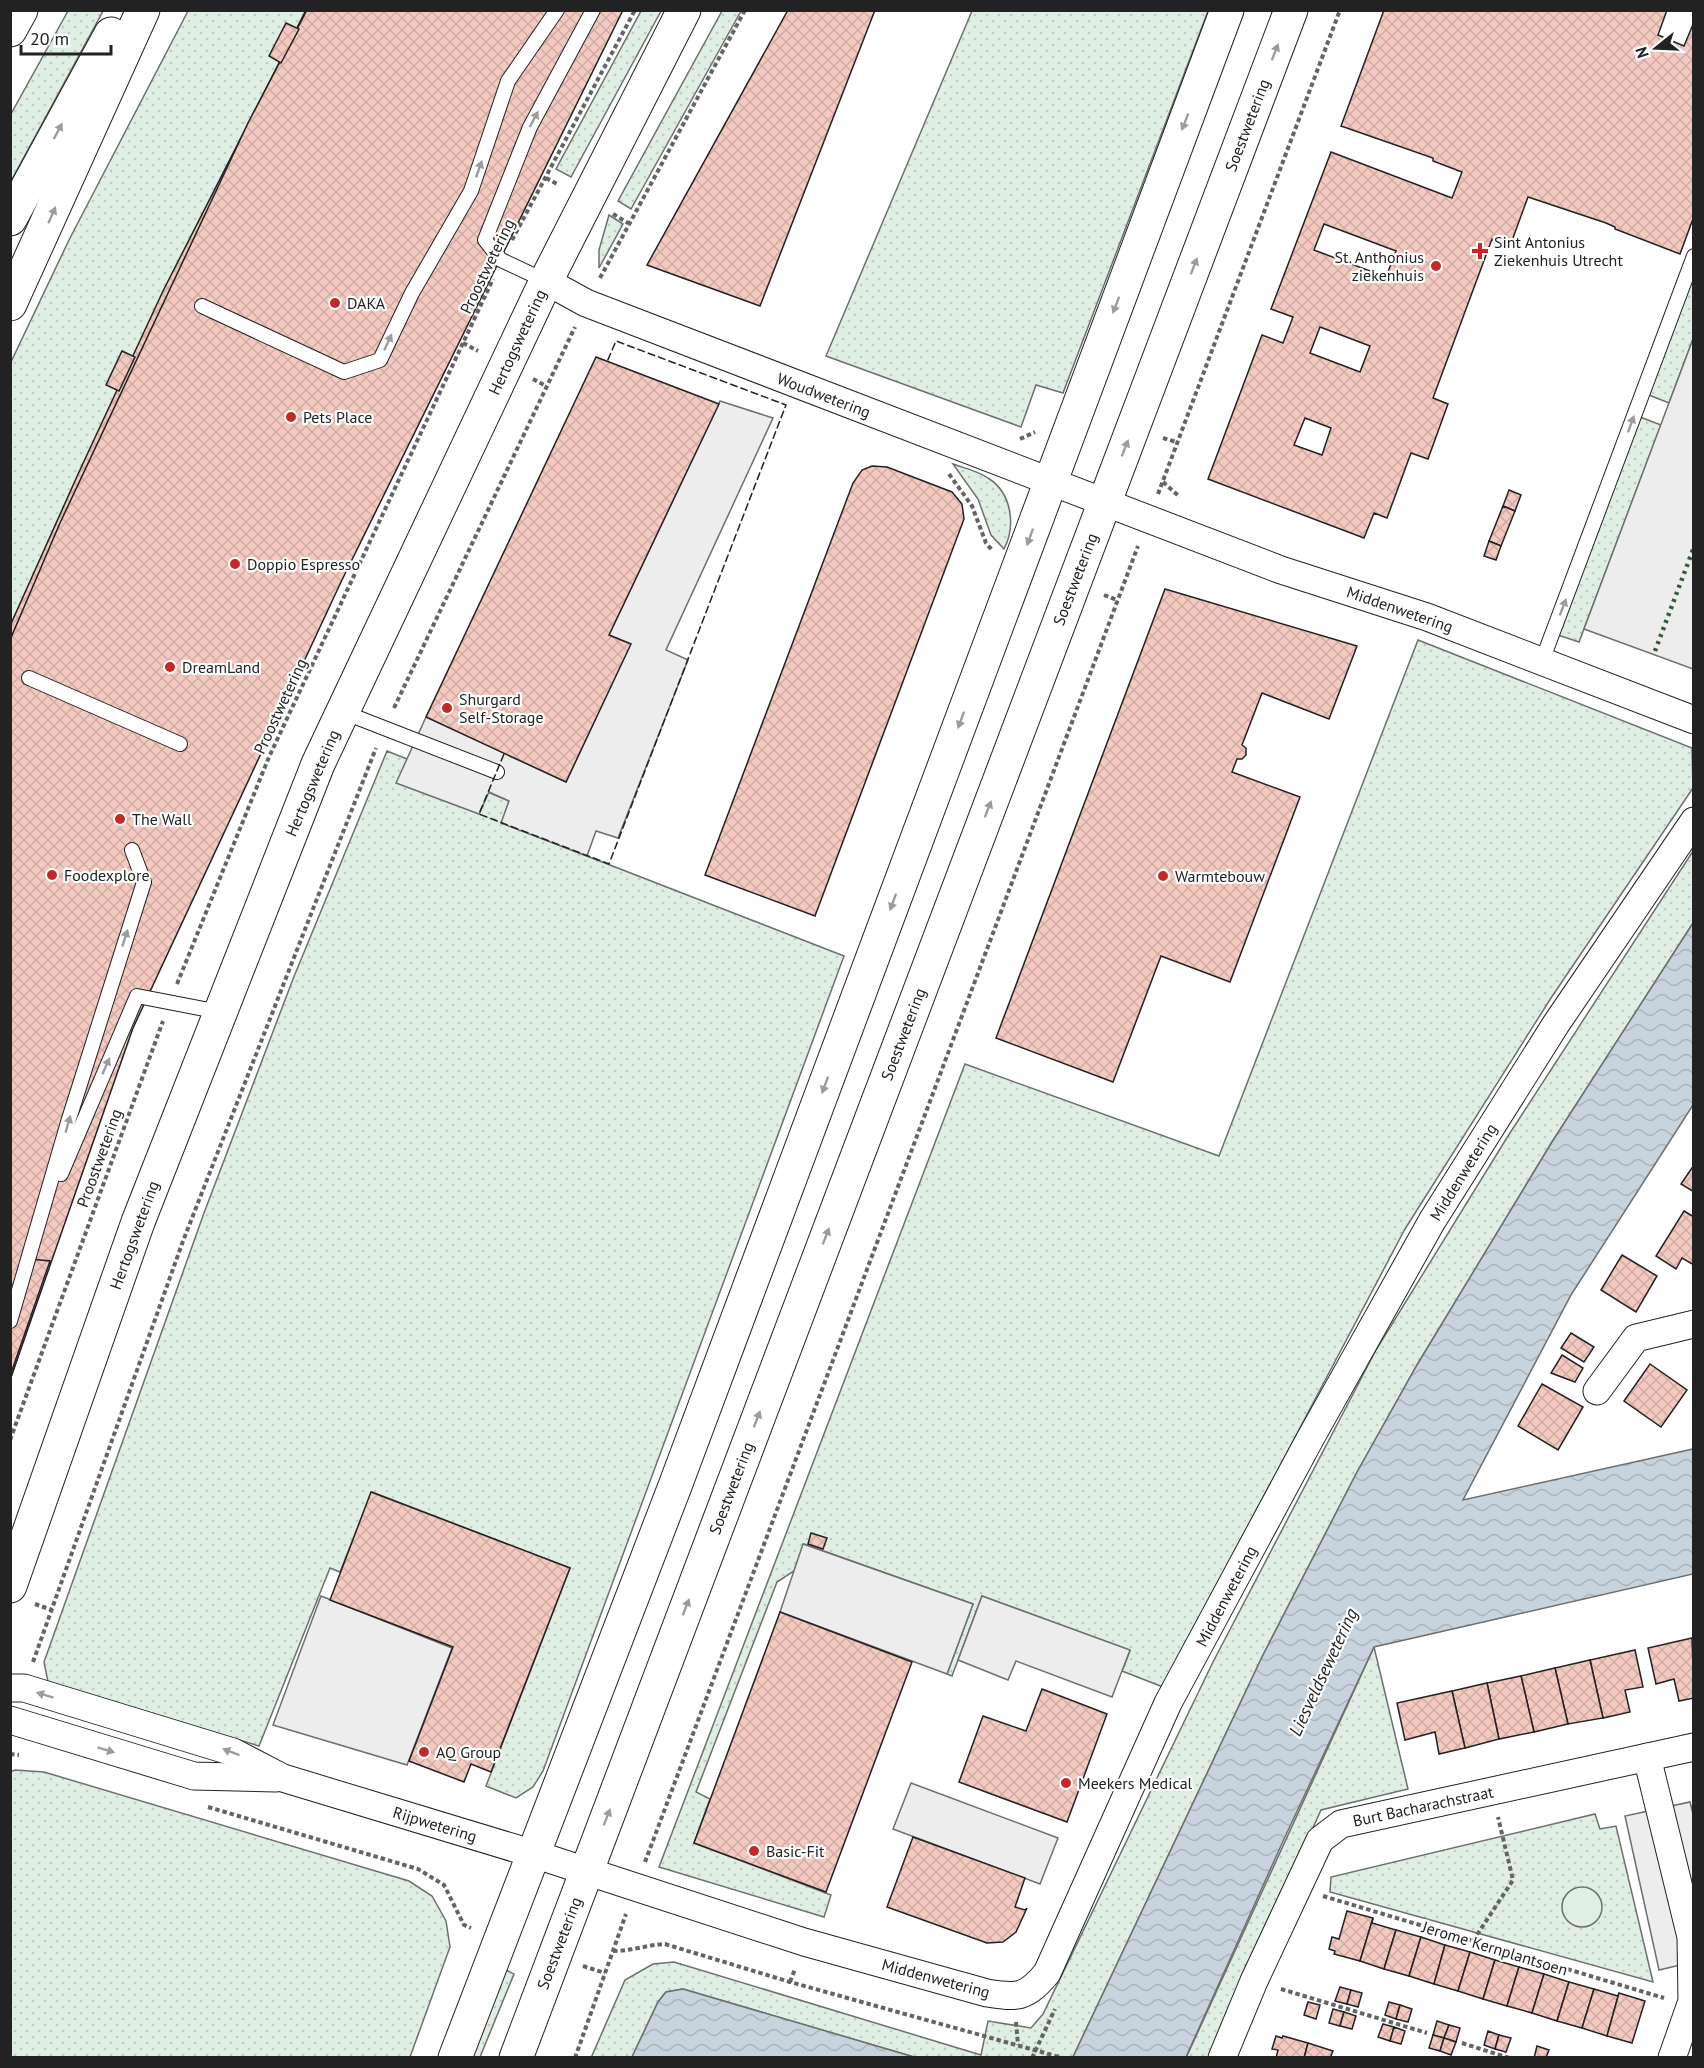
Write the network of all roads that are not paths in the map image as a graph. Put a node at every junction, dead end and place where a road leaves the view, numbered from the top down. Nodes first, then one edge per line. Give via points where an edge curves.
1 (21, 10) edge
2 (124, 10) edge
3 (143, 10) edge
4 (557, 10) edge
5 (593, 10) edge
6 (684, 10) edge
7 (1227, 10) edge
8 (1291, 10) edge
9 (10, 30) edge
10 (10, 219) edge
11 (1694, 256) edge
12 (546, 281) junction
13 (10, 304) edge
14 (202, 306) dead end
15 (1050, 482) junction
16 (1104, 503) junction
17 (1542, 661) junction
18 (29, 678) dead end
19 (343, 712) junction
20 (1694, 720) edge
21 (180, 744) dead end
22 (496, 772) dead end
23 (1694, 821) edge
24 (132, 850) dead end
25 (220, 1012) junction
26 (33, 1244) junction
27 (10, 1294) edge
28 (10, 1321) edge
29 (1694, 1324) edge
30 (1597, 1391) dead end
31 (10, 1586) edge
32 (17, 1688) edge
33 (10, 1720) edge
34 (1694, 1747) edge
35 (1647, 1757) junction
36 (283, 1778) junction
37 (534, 1854) junction
38 (586, 1872) junction
39 (455, 2058) edge
40 (516, 2058) edge
41 (1222, 2058) edge
42 (1672, 2058) edge

1 - 9 main road
10 -> 2 main road
13 -> 3 main road
14 -> 4 lane via 344,372 380,360 412,293 471,191 508,81
12 -> 5 lane via 501,260 485,240 530,127
6 - 12 main road, Hertogswetering
7 -> 15 main road
16 -> 8 main road, Soestwetering
17 -> 11 lane
12 - 15 street, Woudwetering via 586,303
12 - 19 main road, Hertogswetering
15 - 16 street, Woudwetering
15 -> 37 main road
16 - 17 street, Middenwetering
38 -> 16 main road, Soestwetering
17 - 20 street, Middenwetering
18 - 21 lane
19 - 22 lane
19 - 25 main road, Hertogswetering via 318,764
23 - 38 street, Middenwetering via 1556,1024 1432,1221 1168,1703 1047,1973 1034,1989 1015,1998 987,1993 804,1942
26 -> 24 lane via 144,882
26 -> 25 lane via 137,996
25 - 31 main road, Hertogswetering via 138,1222
26 - 27 lane
26 - 28 lane
29 - 30 street via 1635,1338
36 -> 32 street, Rijpwetering via 233,1752
33 -> 36 street, Rijpwetering via 194,1776
34 - 35 street, Burt Bacharachstraat
35 - 41 street, Burt Bacharachstraat via 1341,1824 1320,1840
35 - 42 street via 1691,1937 1691,2006
36 - 37 street, Rijpwetering
37 - 38 street, Rijpwetering
37 - 39 main road
38 - 40 main road, Soestwetering

